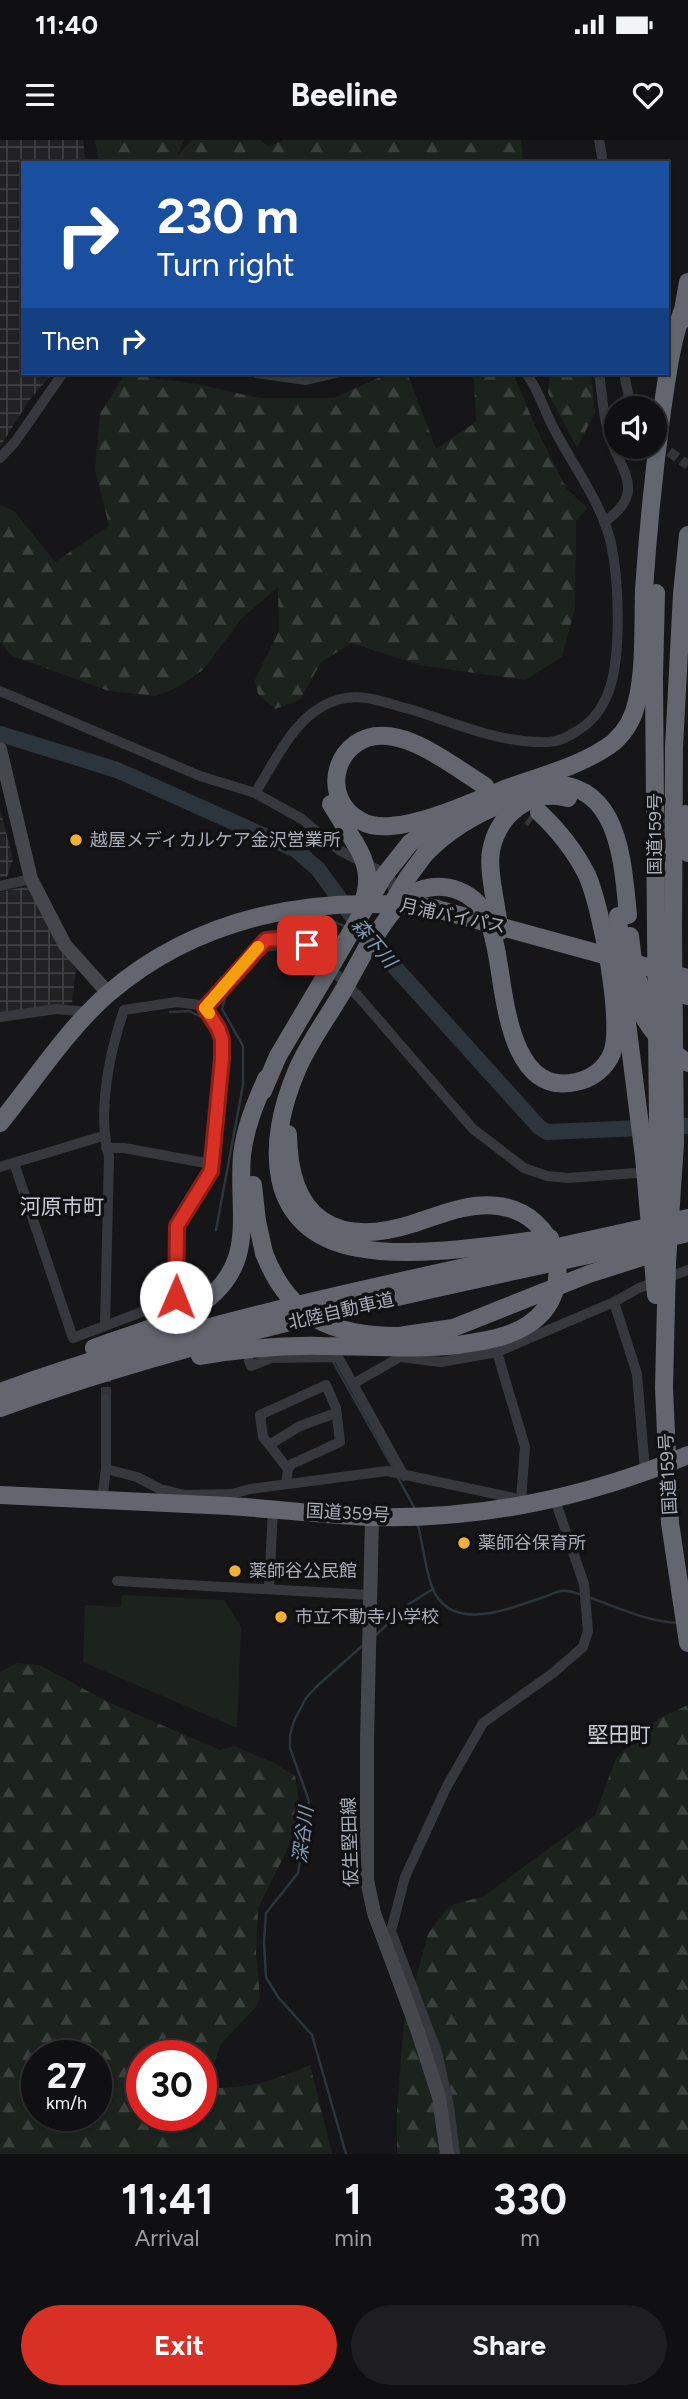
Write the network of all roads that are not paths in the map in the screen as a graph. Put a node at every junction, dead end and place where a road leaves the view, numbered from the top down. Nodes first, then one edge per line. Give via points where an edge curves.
1 (600, 140) edge
2 (603, 161) edge
3 (688, 282) edge
4 (682, 312) junction
5 (669, 369) edge
6 (62, 375) edge
7 (270, 375) edge
8 (327, 375) edge
9 (528, 375) edge
10 (599, 375) edge
11 (624, 375) edge
12 (668, 375) edge
13 (629, 396) edge
14 (0, 458) edge
15 (604, 522) junction
16 (688, 535) edge
17 (679, 650) junction
18 (0, 691) edge
19 (0, 749) edge
20 (523, 787) junction
21 (487, 788) junction
22 (255, 793) junction
23 (564, 797) junction
24 (450, 815) junction
25 (536, 815) tunnel mouth
26 (418, 849) junction
27 (688, 853) edge
28 (31, 879) junction
29 (0, 886) edge
30 (387, 903) junction
31 (623, 916) junction
32 (664, 932) junction
33 (346, 940) junction
34 (366, 950) junction
35 (501, 954) junction
36 (601, 954) junction
37 (688, 978) edge
38 (108, 993) junction
39 (688, 993) edge
40 (205, 1008) junction
41 (124, 1010) junction
42 (91, 1012) junction
43 (0, 1017) edge
44 (688, 1052) edge
45 (688, 1063) edge
46 (267, 1079) junction
47 (289, 1092) junction
48 (2, 1117) edge
49 (103, 1136) junction
50 (106, 1148) junction
51 (14, 1163) junction
52 (211, 1164) junction
53 (0, 1167) edge
54 (687, 1174) edge
55 (688, 1216) edge
56 (688, 1233) edge
57 (688, 1243) edge
58 (667, 1262) junction
59 (688, 1270) edge
60 (614, 1302) junction
61 (105, 1326) junction
62 (662, 1350) junction
63 (497, 1352) junction
64 (249, 1361) dead end
65 (353, 1384) junction
66 (664, 1388) junction
67 (0, 1390) edge
68 (106, 1399) tunnel mouth
69 (0, 1410) edge
70 (336, 1413) junction
71 (269, 1445) junction
72 (688, 1455) edge
73 (106, 1469) junction
74 (288, 1469) junction
75 (645, 1471) junction
76 (398, 1474) junction
77 (286, 1483) junction
78 (0, 1495) edge
79 (554, 1497) junction
80 (102, 1500) junction
81 (228, 1500) junction
82 (521, 1500) junction
83 (273, 1509) junction
84 (372, 1517) junction
85 (117, 1581) dead end
86 (269, 1589) junction
87 (370, 1595) junction
88 (688, 1643) edge
89 (447, 2154) edge
90 (455, 2154) edge

1 - 2 street
3 - 4 highway, 国道159号
4 - 5 highway
4 - 32 highway, 国道159号 via 666,433 657,566 654,677
6 - 14 street
7 - 8 street via 306,380
9 - 15 street
10 - 15 street via 608,432 628,480 624,502
11 - 13 street
12 - 21 highway via 646,567 639,688 632,718 614,741 595,754
15 - 22 street via 617,583 617,651 607,699 583,727 552,742 527,742 372,699 339,699 313,710 301,722
16 - 17 highway, 国道159号
17 - 27 highway
17 - 32 highway, 国道159号
18 - 22 street via 200,776
19 - 28 main road
20 - 21 highway
20 - 24 highway
20 - 31 highway via 568,786 604,810 621,848
21 - 21 highway via 416,745 385,735 363,739 344,752 335,781 347,810 362,822 391,827
21 - 24 highway
21 - 33 highway, bridge via 408,733 389,727 360,730 337,747 326,780 332,805 367,868 367,887
22 - 30 street via 302,819 339,850 384,873 395,888
23 - 26 highway via 529,795 491,808
23 - 31 highway via 584,806 605,833
23 - 35 highway, bridge via 528,801 511,812 494,839 493,889
24 - 26 highway
25 - 36 highway via 569,844 583,867 597,902
26 - 33 highway, bridge via 383,877
26 - 34 highway, bridge via 408,877
28 - 29 street
28 - 38 main road via 65,945
30 - 36 highway, 月浦バイパス via 468,916
30 - 38 highway, 月浦バイパス via 317,905 237,923 184,945
31 - 44 highway, bridge via 641,992 661,1025
31 - 45 highway, bridge via 626,973 635,1002 659,1039
31 - 62 highway, bridge via 622,975
32 - 58 highway, 国道159号, bridge via 675,1144
32 - 62 highway, 国道159号, bridge
33 - 46 highway, bridge
34 - 35 highway, bridge via 405,899 439,886 465,893 479,905
34 - 47 highway, bridge via 299,1066
35 - 36 highway via 527,1048 542,1067 565,1075 588,1067 604,1046 607,1021
36 - 37 highway, 月浦バイパス
38 - 41 street
38 - 42 highway, 月浦バイパス
39 - 58 highway, bridge via 681,1021 678,1143
40 - 41 street via 177,1002
40 - 52 street via 222,1039
40 - 54 street via 266,940 290,938 307,945 358,996 472,1129 524,1168 568,1178 669,1171
41 - 49 street via 114,1039
42 - 43 street via 56,1009
42 - 48 highway, 月浦バイパス
46 - 57 highway, bridge via 253,1166 254,1203 264,1253 288,1298 308,1315 346,1331 399,1336 453,1328 589,1273
46 - 67 highway via 243,1147 242,1243 220,1287 171,1320
47 - 55 highway via 276,1146 284,1195 309,1227 345,1245 389,1251 479,1247
47 - 69 highway, bridge via 290,1172 299,1195 314,1213 342,1230 364,1234 472,1207 507,1207 535,1221 548,1235 556,1255 557,1286 540,1316 509,1334 458,1345 280,1347 218,1353 92,1381
49 - 50 street
49 - 51 street
50 - 52 street via 124,1147
50 - 61 street
51 - 53 street
51 - 61 street via 73,1338
52 - 61 street via 177,1226 176,1297
55 - 67 highway, 北陸自動車道 via 268,1312
56 - 69 highway, 北陸自動車道 via 276,1326 125,1367
58 - 66 highway, 国道159号, bridge
59 - 60 street
60 - 63 street
60 - 75 street via 637,1374
62 - 66 highway, 国道159号, bridge
63 - 65 street via 441,1362 400,1357
63 - 82 street via 525,1447
64 - 65 street via 251,1366 271,1358 338,1357
65 - 76 street
66 - 88 highway, 国道159号, bridge via 670,1523
68 - 73 street
70 - 71 street via 300,1426
70 - 71 street via 326,1385 260,1415
70 - 74 street via 340,1442
71 - 74 street
72 - 75 highway, 国道359号
73 - 80 street
73 - 81 street via 160,1489
74 - 77 street
75 - 79 highway, 国道359号
76 - 77 street
76 - 82 street
77 - 81 street
78 - 80 highway, 国道359号
79 - 82 street
79 - 84 highway, 国道359号 via 477,1512
79 - 90 street via 587,1602 588,1631 583,1647 483,1723 460,1760 405,1877 391,1931 437,2052
80 - 81 highway, 国道359号
81 - 83 highway, 国道359号
83 - 84 highway, 国道359号
83 - 86 street
84 - 87 main road, 仮生堅田線
85 - 86 street
86 - 87 street
87 - 89 main road, 仮生堅田線 via 367,1880 374,1913 439,2097

